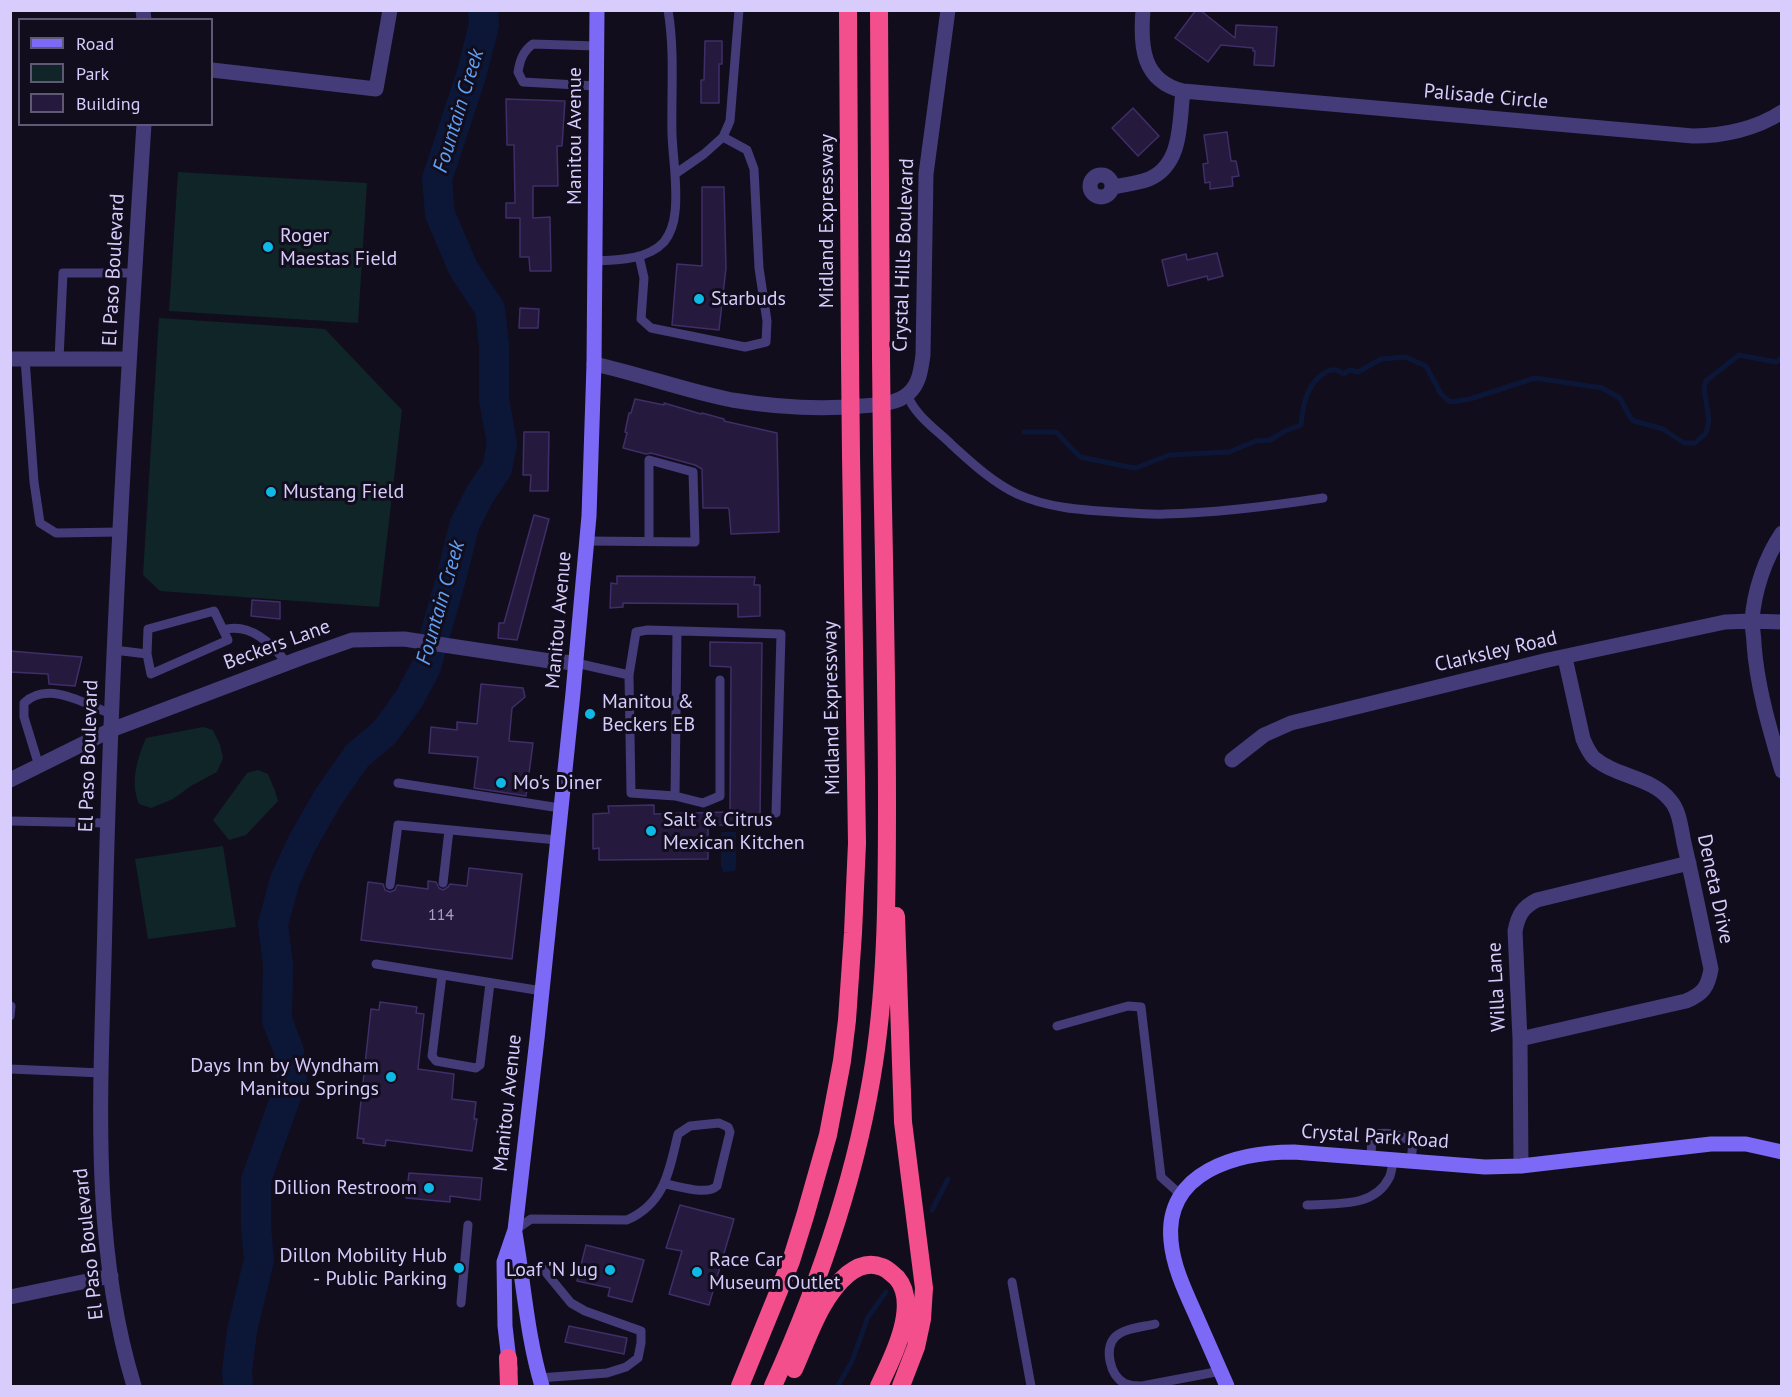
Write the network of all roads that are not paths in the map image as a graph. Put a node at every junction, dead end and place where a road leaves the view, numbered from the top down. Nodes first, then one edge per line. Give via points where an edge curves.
1 (390, 10) edge
2 (597, 10) edge
3 (668, 10) edge
4 (739, 10) edge
5 (848, 10) edge
6 (879, 10) edge
7 (948, 10) edge
8 (1143, 10) edge
9 (596, 46) junction
10 (213, 70) edge
11 (596, 86) junction
12 (1183, 91) junction
13 (1782, 112) edge
14 (144, 126) edge
15 (723, 137) junction
16 (675, 174) junction
17 (1112, 187) dead end
18 (639, 256) junction
19 (595, 261) junction
20 (134, 273) junction
21 (18, 359) edge
22 (59, 359) junction
23 (129, 359) junction
24 (594, 364) junction
25 (907, 394) junction
26 (1323, 498) dead end
27 (120, 532) junction
28 (1782, 533) edge
29 (587, 541) junction
30 (649, 541) junction
31 (1752, 621) junction
32 (1782, 622) edge
33 (223, 630) junction
34 (677, 631) junction
35 (114, 650) junction
36 (147, 654) junction
37 (1565, 658) junction
38 (286, 663) junction
39 (576, 663) junction
40 (629, 675) junction
41 (720, 680) dead end
42 (111, 714) junction
43 (887, 721) junction
44 (111, 730) junction
45 (1776, 733) edge
46 (1232, 760) dead end
47 (39, 766) junction
48 (1782, 771) edge
49 (10, 780) edge
50 (398, 783) dead end
51 (675, 796) junction
52 (560, 808) junction
53 (776, 813) dead end
54 (10, 820) edge
55 (107, 823) junction
56 (449, 830) junction
57 (557, 840) junction
58 (1689, 863) junction
59 (443, 883) dead end
60 (390, 885) dead end
61 (376, 964) dead end
62 (442, 975) junction
63 (490, 983) junction
64 (542, 991) junction
65 (11, 1006) edge
66 (10, 1016) edge
67 (1057, 1026) dead end
68 (1520, 1039) junction
69 (10, 1069) edge
70 (102, 1073) junction
71 (1782, 1152) edge
72 (1371, 1157) junction
73 (1393, 1159) junction
74 (1411, 1161) junction
75 (1521, 1166) junction
76 (665, 1184) junction
77 (1181, 1195) junction
78 (1307, 1205) dead end
79 (468, 1224) dead end
80 (515, 1230) junction
81 (522, 1268) junction
82 (111, 1276) junction
83 (1012, 1282) dead end
84 (10, 1296) edge
85 (461, 1303) dead end
86 (1155, 1324) dead end
87 (508, 1358) junction
88 (1221, 1371) junction
89 (540, 1382) edge
90 (134, 1386) edge
91 (509, 1386) edge
92 (514, 1386) edge
93 (740, 1386) edge
94 (772, 1386) edge
95 (784, 1386) edge
96 (879, 1386) edge
97 (901, 1386) edge
98 (1030, 1386) edge
99 (1227, 1386) edge

1 - 10 street via 376,89
2 - 9 main road, Manitou Avenue
3 - 16 lane
4 - 15 lane via 732,111
5 - 93 highway, Midland Expressway, bridge via 857,843 854,933 845,1040 828,1135 791,1261
6 - 43 highway, bridge
7 - 25 street, Crystal Hills Boulevard via 926,174 923,355 917,382
8 - 12 street, Palisade Circle via 1142,45 1148,64 1165,85
9 - 11 main road, Manitou Avenue
9 - 11 lane via 533,44 520,60 518,72 524,82
11 - 19 main road, Manitou Avenue
12 - 13 street, Palisade Circle via 1694,136 1729,133
12 - 17 street via 1175,150 1168,166 1150,178
14 - 20 street, El Paso Boulevard
15 - 16 lane
15 - 18 lane via 747,150 754,169 766,342 745,347 651,328 641,319 644,278
16 - 18 lane via 676,209 669,234 655,249
18 - 19 lane
19 - 24 main road, Manitou Avenue
20 - 22 lane via 63,273
20 - 23 street, El Paso Boulevard
21 - 22 street
21 - 27 lane via 40,523 56,533
22 - 23 street
23 - 27 street, El Paso Boulevard
24 - 25 street via 731,399 786,407 868,405 898,400
24 - 29 main road, Manitou Avenue
25 - 26 lane via 919,413 972,464 996,483 1045,504 1073,510 1164,514 1246,509
27 - 35 street, El Paso Boulevard
28 - 31 street via 1761,575
29 - 30 lane
29 - 39 main road, Manitou Avenue
30 - 30 lane via 695,542 693,472 649,460
31 - 32 street, Clarksley Road
31 - 37 street, Clarksley Road via 1725,622
31 - 45 street via 1756,667
33 - 36 lane via 214,611 148,629
33 - 36 lane via 228,640 151,674
33 - 38 lane via 245,630 262,638 275,647
34 - 40 lane via 636,632
34 - 51 lane
34 - 53 lane via 781,634
35 - 36 lane
35 - 42 street, El Paso Boulevard
37 - 46 street, Clarksley Road via 1291,723 1264,735
37 - 58 street, Deneta Drive via 1588,750 1603,764 1664,793 1677,811
38 - 39 street, Beckers Lane via 352,640 404,639
38 - 44 street, Beckers Lane
39 - 40 lane
39 - 52 main road, Manitou Avenue
40 - 51 lane via 631,792
41 - 51 lane via 720,796 704,803
42 - 44 street, El Paso Boulevard
42 - 47 lane via 64,695 30,696 24,703 24,717
43 - 94 highway via 885,935 873,1065 844,1197 812,1293
43 - 97 highway via 903,1122 924,1288 916,1347
44 - 47 street, Beckers Lane
44 - 55 street, El Paso Boulevard
45 - 48 street
47 - 49 street, Beckers Lane
50 - 52 lane
52 - 57 main road, Manitou Avenue
54 - 55 lane
55 - 70 street, El Paso Boulevard
56 - 57 lane
56 - 59 lane
56 - 60 lane via 398,825
57 - 64 main road, Manitou Avenue
58 - 68 street, Willa Lane via 1537,900 1522,911 1515,931
58 - 68 street, Deneta Drive via 1711,969 1704,991 1686,1001
61 - 62 lane
62 - 63 lane
62 - 63 lane via 432,1056 436,1061 476,1068 480,1065
63 - 64 lane
64 - 80 main road, Manitou Avenue
65 - 66 lane
67 - 77 lane via 1128,1006 1141,1007 1161,1177
68 - 75 street, Willa Lane
69 - 70 lane
70 - 82 street, El Paso Boulevard via 101,1181
71 - 75 main road, Crystal Park Road via 1746,1144 1711,1144
72 - 73 main road, Crystal Park Road
72 - 74 lane via 1372,1134 1389,1132 1413,1143
72 - 77 main road, Crystal Park Road via 1294,1152 1253,1155 1207,1170
73 - 74 main road, Crystal Park Road
73 - 78 lane via 1390,1176 1371,1197 1353,1203
74 - 75 main road, Crystal Park Road
76 - 76 lane via 678,1134 690,1126 719,1122 728,1127 717,1186 704,1191
76 - 80 lane via 640,1214 627,1221 531,1219
77 - 88 main road, Crystal Park Road via 1170,1225 1171,1242 1183,1287
79 - 85 lane
80 - 81 main road, Manitou Avenue
80 - 87 main road, Manitou Avenue via 504,1262
81 - 89 main road, Manitou Avenue
81 - 89 lane via 543,1269 571,1303 641,1331 638,1358 626,1367
82 - 84 street
82 - 90 street, El Paso Boulevard via 119,1329
83 - 98 lane
86 - 88 lane via 1121,1333 1111,1344 1113,1371 1124,1383 1142,1386
87 - 91 highway
87 - 92 main road, Manitou Avenue
88 - 99 main road, Crystal Park Road
95 - 96 highway via 826,1299 846,1275 868,1264 891,1272 903,1287 905,1298 904,1321

